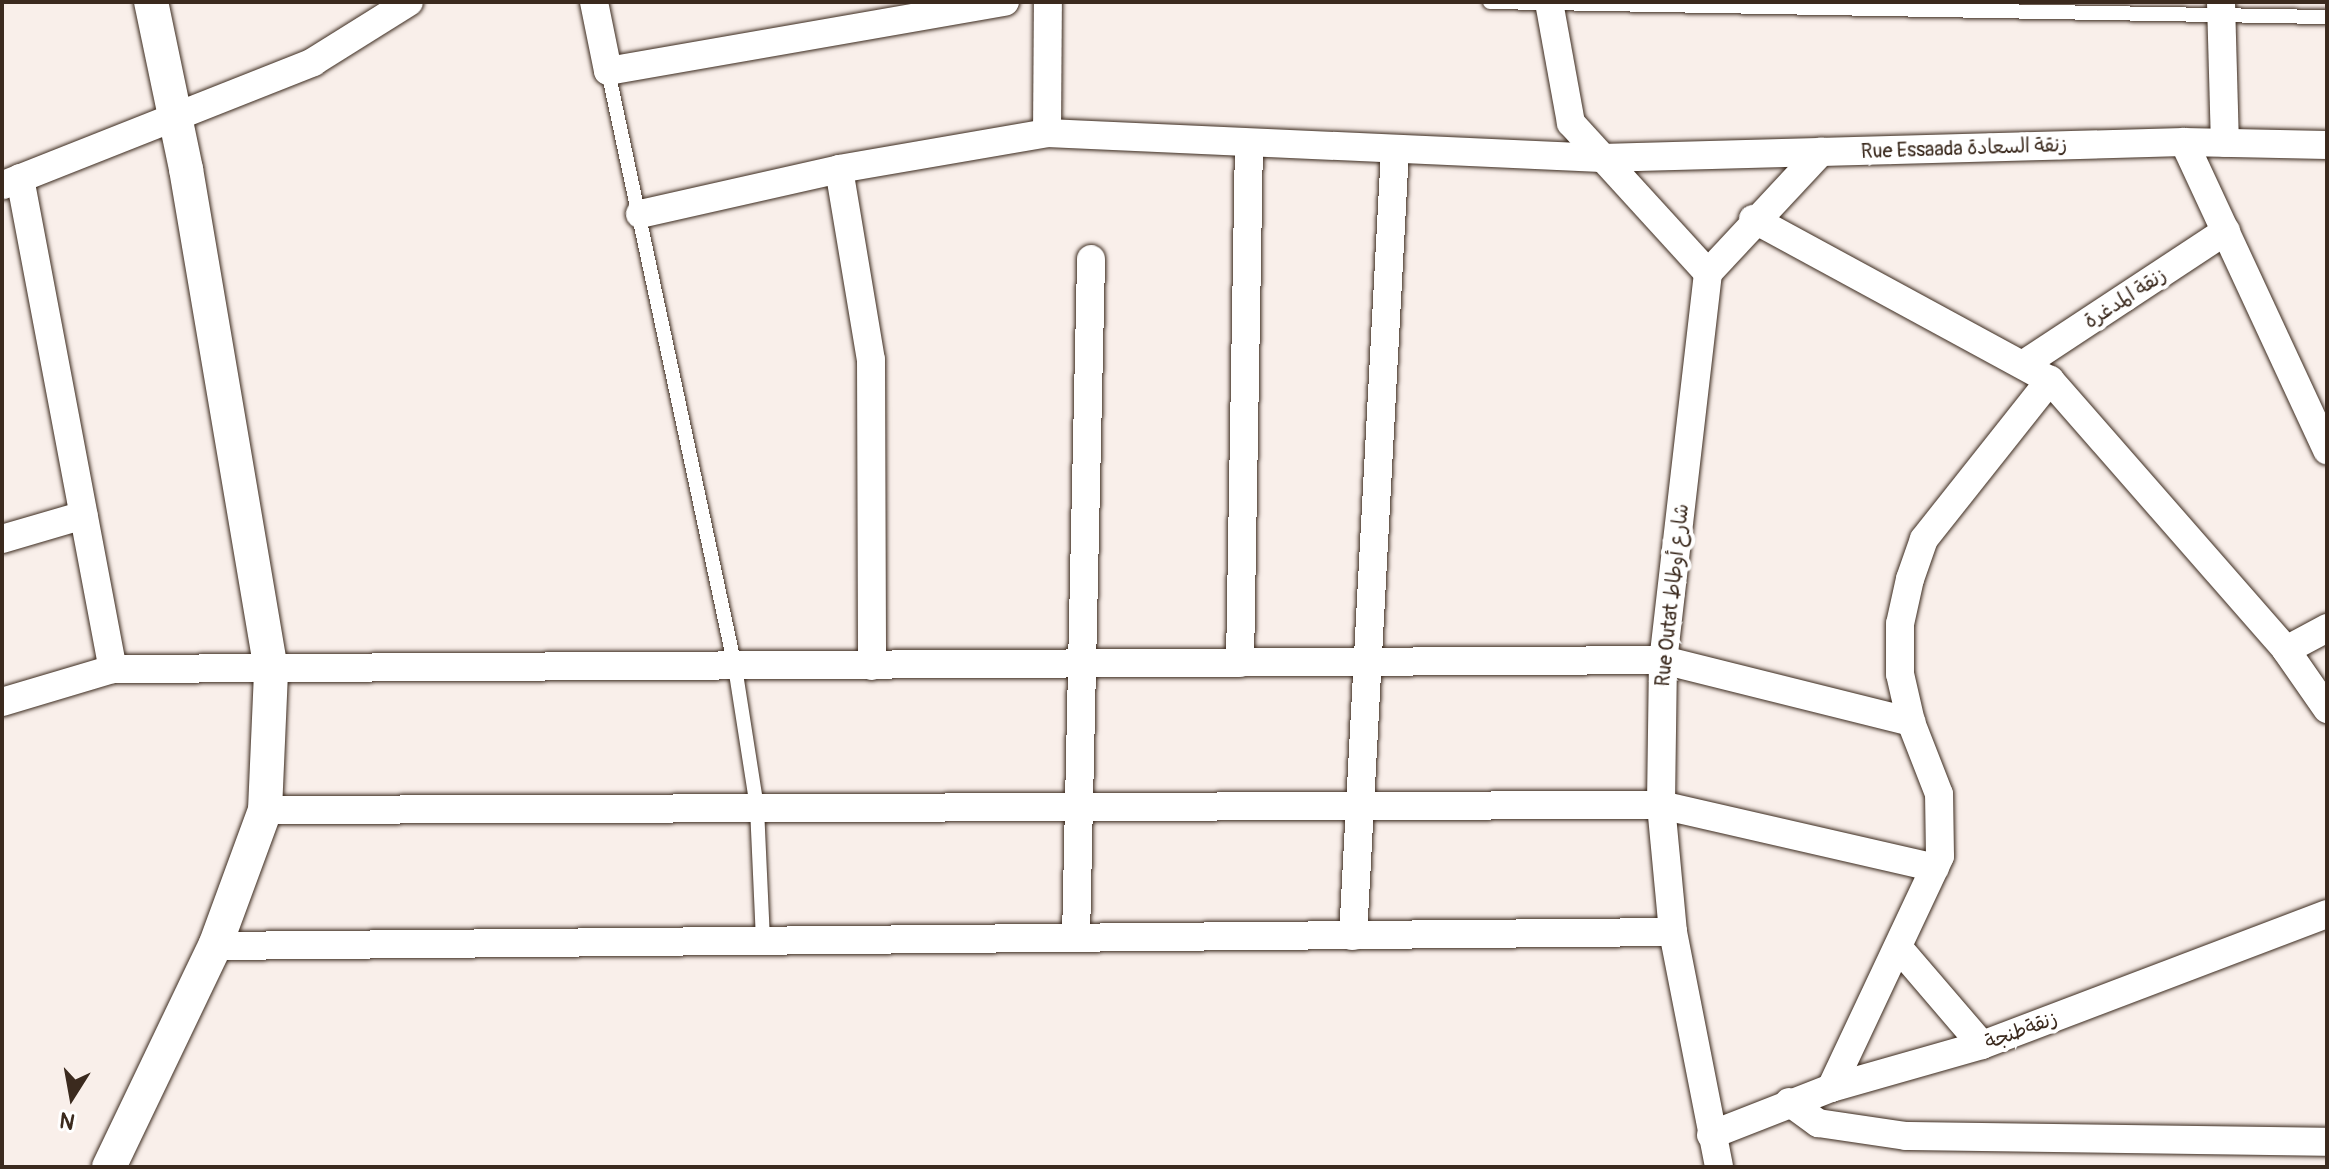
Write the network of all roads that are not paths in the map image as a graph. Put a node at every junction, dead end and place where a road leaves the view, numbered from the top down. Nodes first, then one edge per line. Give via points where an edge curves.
1 (151, 2) edge
2 (409, 2) edge
3 (594, 2) edge
4 (1005, 2) edge
5 (1048, 2) edge
6 (1490, 2) edge
7 (1549, 2) edge
8 (2222, 9) edge
9 (2327, 17) edge
10 (608, 71) junction
11 (176, 114) junction
12 (1047, 133) junction
13 (2184, 142) junction
14 (1249, 143) junction
15 (2225, 143) junction
16 (2327, 145) edge
17 (1395, 150) junction
18 (1821, 152) junction
19 (1601, 158) junction
20 (839, 169) junction
21 (11, 182) edge
22 (640, 214) junction
23 (1753, 219) junction
24 (2226, 231) junction
25 (1091, 259) dead end
26 (1708, 273) junction
27 (2024, 364) junction
28 (2050, 380) junction
29 (2327, 450) edge
30 (84, 515) junction
31 (2, 539) edge
32 (2327, 628) edge
33 (2286, 650) junction
34 (1663, 660) junction
35 (1368, 662) junction
36 (1240, 663) junction
37 (1086, 664) junction
38 (872, 666) junction
39 (735, 667) junction
40 (113, 669) junction
41 (271, 670) junction
42 (2, 702) edge
43 (2327, 709) edge
44 (1911, 722) junction
45 (1661, 805) junction
46 (1360, 806) junction
47 (1081, 807) junction
48 (757, 808) junction
49 (265, 810) junction
50 (1935, 868) junction
51 (2327, 914) edge
52 (1673, 932) junction
53 (1353, 936) junction
54 (1076, 938) junction
55 (763, 941) junction
56 (215, 946) junction
57 (1898, 947) junction
58 (1982, 1045) junction
59 (1831, 1088) junction
60 (1789, 1102) junction
61 (1711, 1135) junction
62 (2327, 1142) edge
63 (109, 1167) edge
64 (1719, 1167) edge

1 - 11 street
2 - 11 street via 313,62
3 - 10 street
4 - 10 street
5 - 12 street
6 - 7 lane
7 - 8 lane
7 - 19 street via 1571,123
8 - 9 lane
8 - 15 street
10 - 22 lane
11 - 21 street
11 - 41 street
12 - 14 street, Rue Essaada زنقة السعادة
12 - 20 street, Rue Essaada زنقة السعادة
13 - 15 street, Rue Essaada زنقة السعادة
13 - 18 street, Rue Essaada زنقة السعادة
13 - 24 street
14 - 17 street, Rue Essaada زنقة السعادة
14 - 36 street
15 - 16 street, Rue Essaada زنقة السعادة
17 - 19 street, Rue Essaada زنقة السعادة
17 - 35 street
18 - 19 street, Rue Essaada زنقة السعادة
18 - 23 street
19 - 26 street
20 - 22 street, Rue Essaada زنقة السعادة
20 - 38 street via 871,360
21 - 30 street
22 - 39 lane
23 - 26 street
23 - 27 street
24 - 27 street, زنقة المدغرة
24 - 29 street
25 - 37 street
26 - 34 street, Rue Outat شارع أوطاط
27 - 28 street
28 - 33 street
28 - 44 street via 1924,539 1900,624 1900,674
30 - 31 street
30 - 40 street
32 - 33 street
33 - 43 street
34 - 35 street
34 - 44 street
34 - 45 street, Rue Outat شارع أوطاط
35 - 36 street
35 - 46 street
36 - 37 street
37 - 38 street
37 - 47 street
38 - 39 street
39 - 41 street
39 - 48 lane
40 - 41 street
40 - 42 street
41 - 49 street
44 - 50 street via 1939,794 1943,822
45 - 46 street
45 - 50 street
45 - 52 street, Rue Outat شارع أوطاط
46 - 47 street
46 - 53 street
47 - 48 street
47 - 54 street
48 - 49 street
48 - 55 lane
49 - 56 street
50 - 57 street
51 - 58 street, زنقةطنجة
52 - 53 street
52 - 61 street, Rue Outat شارع أوطاط
53 - 54 street
54 - 55 street
55 - 56 street
56 - 63 street
57 - 58 street
57 - 59 street
58 - 59 street, زنقةطنجة
59 - 60 street, زنقةطنجة
60 - 61 street, زنقةطنجة
60 - 62 street via 1818,1123 1906,1136
61 - 64 street, Rue Outat شارع أوطاط

